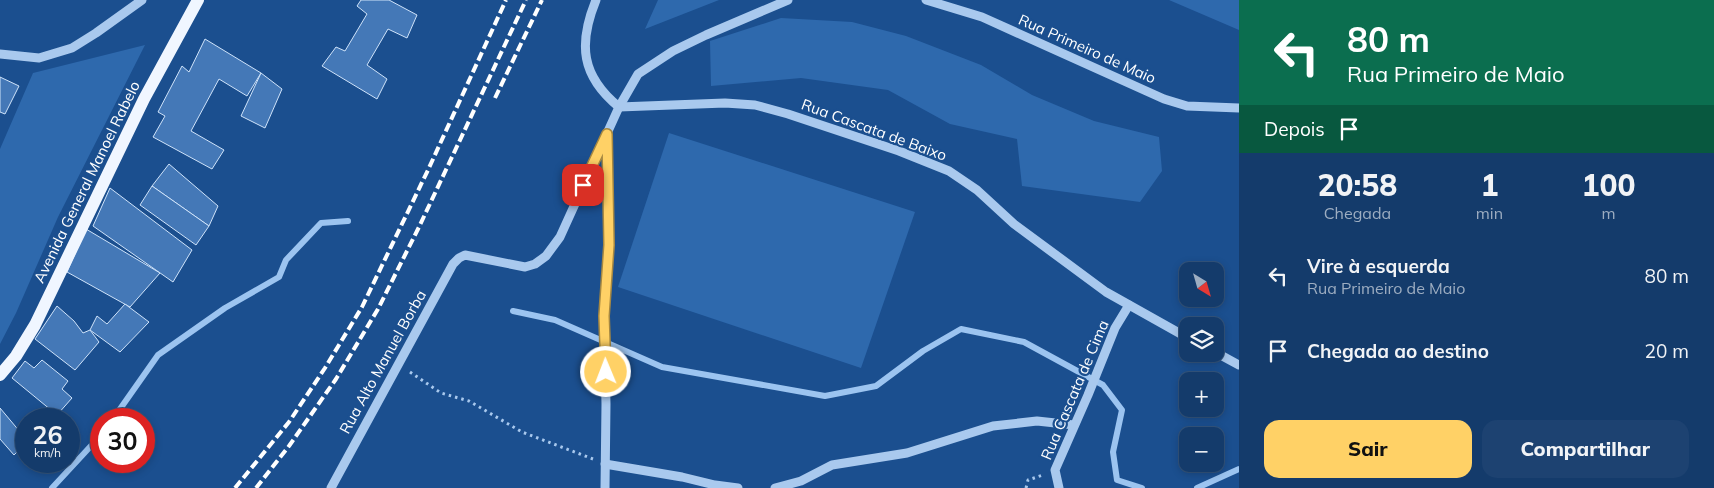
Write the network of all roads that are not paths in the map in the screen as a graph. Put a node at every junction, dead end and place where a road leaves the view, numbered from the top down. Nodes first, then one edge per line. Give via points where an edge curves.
1 (142, 0) edge
2 (198, 0) edge
3 (596, 0) edge
4 (788, 0) edge
5 (926, 0) edge
6 (0, 54) edge
7 (619, 107) junction
8 (1239, 108) edge
9 (607, 134) junction
10 (1128, 305) junction
11 (1179, 333) edge
12 (1224, 357) edge
13 (1239, 365) edge
14 (0, 376) edge
15 (1074, 426) junction
16 (605, 464) junction
17 (330, 488) edge
18 (605, 488) edge
19 (738, 488) edge
20 (775, 488) edge
21 (1059, 488) edge

1 - 6 street via 72,48 39,58
2 - 14 main road, Avenida General Manoel Rabelo via 144,99 35,325
3 - 7 street via 584,40 585,57 596,80
4 - 7 street via 706,35 648,66 638,74
5 - 8 street, Rua Primeiro de Maio via 982,17 1164,99 1187,106
7 - 9 street
7 - 10 street, Rua Cascata de Baixo via 755,105 899,151 950,171 1049,251
9 - 16 street via 609,245 604,316
9 - 17 street, Rua Alto Manuel Borba via 560,237 546,256 525,267 466,255 453,264
10 - 11 street, Rua Cascata de Baixo
10 - 15 street, Rua Cascata de Cima
12 - 13 street
15 - 20 street via 1037,421 993,426 907,453 832,466 801,481
15 - 21 street, Rua Cascata de Cima via 1055,470
16 - 18 street
16 - 19 street

